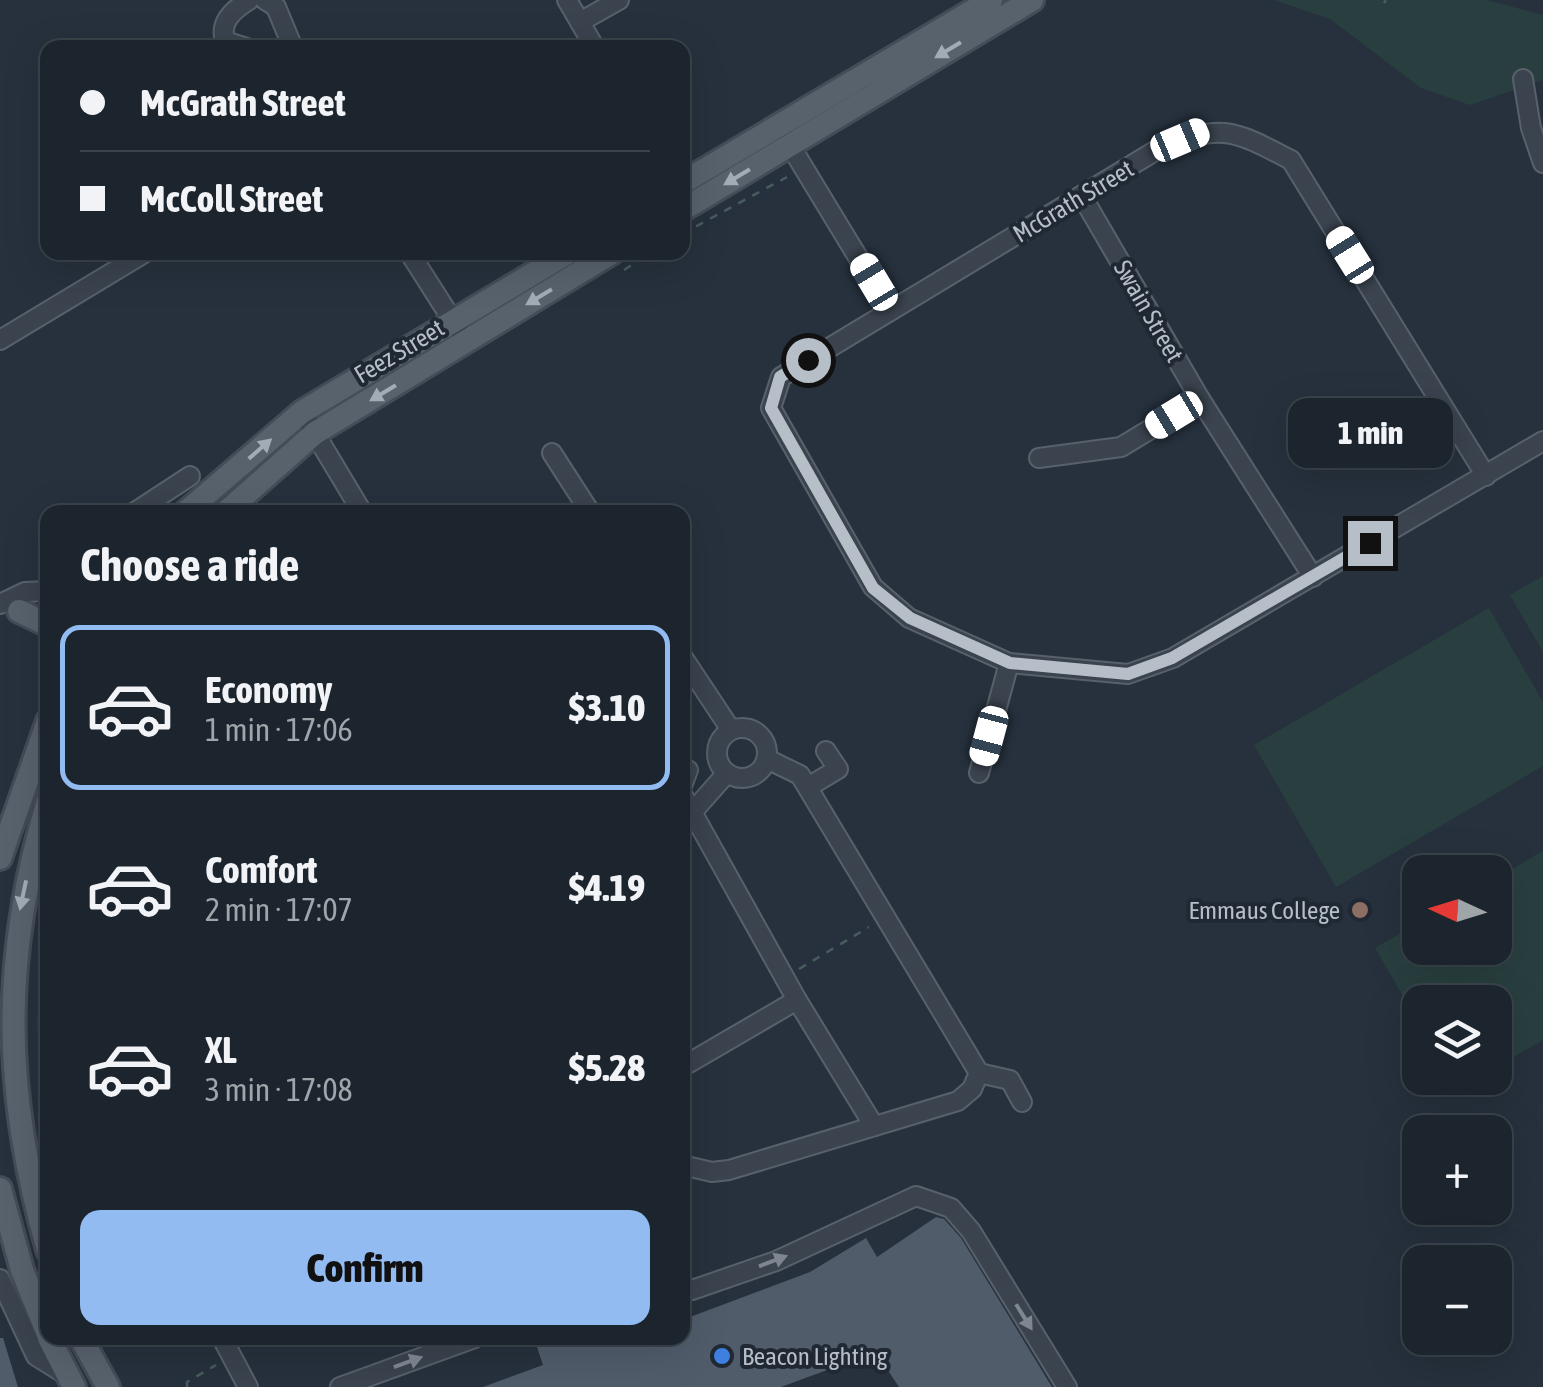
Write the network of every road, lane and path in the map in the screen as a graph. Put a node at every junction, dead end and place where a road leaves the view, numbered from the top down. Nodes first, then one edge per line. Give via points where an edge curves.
1 (249, 0) edge
2 (265, 0) edge
3 (567, 0) edge
4 (619, 0) edge
5 (992, 0) edge
6 (1032, 0) edge
7 (580, 22) junction
8 (225, 40) edge
9 (290, 40) edge
10 (590, 40) edge
11 (1523, 79) dead end
12 (785, 136) junction
13 (1543, 164) edge
14 (798, 178) dead end
15 (690, 180) edge
16 (1082, 198) junction
17 (690, 204) edge
18 (690, 229) edge
19 (133, 260) edge
20 (414, 260) edge
21 (558, 260) edge
22 (598, 260) edge
23 (890, 310) junction
24 (460, 332) junction
25 (0, 340) edge
26 (1200, 398) junction
27 (302, 412) junction
28 (315, 433) junction
29 (1543, 440) edge
30 (552, 453) dead end
31 (1040, 458) dead end
32 (190, 476) dead end
33 (1486, 476) junction
34 (167, 491) junction
35 (146, 505) edge
36 (180, 505) edge
37 (194, 505) edge
38 (234, 505) edge
39 (358, 505) edge
40 (585, 505) edge
41 (1312, 577) junction
42 (40, 591) edge
43 (6, 610) edge
44 (40, 612) edge
45 (40, 622) edge
46 (1010, 663) junction
47 (690, 668) edge
48 (731, 730) junction
49 (40, 741) edge
50 (826, 751) dead end
51 (767, 759) junction
52 (727, 773) junction
53 (979, 773) dead end
54 (808, 788) junction
55 (690, 814) edge
56 (690, 819) edge
57 (40, 831) edge
58 (0, 858) edge
59 (887, 916) junction
60 (785, 978) junction
61 (797, 1000) junction
62 (690, 1063) edge
63 (978, 1073) junction
64 (1022, 1102) dead end
65 (874, 1126) junction
66 (690, 1168) edge
67 (0, 1188) edge
68 (40, 1217) edge
69 (0, 1279) edge
70 (690, 1289) edge
71 (40, 1316) edge
72 (53, 1345) edge
73 (227, 1345) edge
74 (456, 1345) edge
75 (85, 1346) edge
76 (234, 1354) junction
77 (71, 1381) edge
78 (108, 1387) edge
79 (188, 1387) edge
80 (248, 1387) edge
81 (340, 1387) edge
82 (1067, 1387) edge

1 - 8 street via 226,19
2 - 9 street via 276,6
3 - 7 street
4 - 7 street
5 - 12 main road
6 -> 12 main road
7 - 10 street
11 - 13 street
12 - 15 main road
12 -> 17 main road
12 - 23 street
14 - 18 path via 780,176
16 - 23 street, McGrath Street
16 - 26 street, Swain Street
16 - 33 street, McGrath Street via 1155,150 1204,130 1245,136 1291,160
19 - 25 street
20 - 24 street
21 - 24 main road, Feez Street
22 -> 24 main road, Feez Street
23 - 46 street, McGrath Street via 780,377 771,408 873,588 910,618
24 - 27 main road, Feez Street
24 -> 28 main road, Feez Street
26 - 31 street via 1121,447
26 - 41 street, Swain Street
27 - 28 street
37 -> 27 main road, Feez Street
28 - 38 main road, Feez Street
28 - 39 street
29 - 33 street
30 - 40 street
32 - 34 street
33 - 41 street
34 - 35 street
34 - 36 street, Feez Street
41 - 46 street via 1172,658 1128,674
42 - 43 street via 25,592
43 - 44 street
43 - 45 main road
46 - 53 street
47 - 48 street
48 - 51 street via 755,730 766,743
48 - 52 street via 717,750
49 - 58 main road
50 - 54 street via 838,769
51 - 52 street via 752,777
51 - 54 street via 800,775
52 - 55 street
54 - 59 street
56 - 60 street
57 -> 68 main road via 18,917 10,1047
59 - 60 path
59 - 63 street
60 - 61 street
61 - 62 street
61 - 65 street
63 - 64 street via 1010,1080
63 - 65 street via 958,1102
65 - 66 street via 730,1170
67 - 71 main road
69 - 77 street via 36,1356
70 -> 82 street via 776,1261 916,1196 951,1208 971,1232
72 - 77 main road
73 - 76 street
81 -> 74 street
75 - 78 main road
76 - 79 path
76 - 80 street

